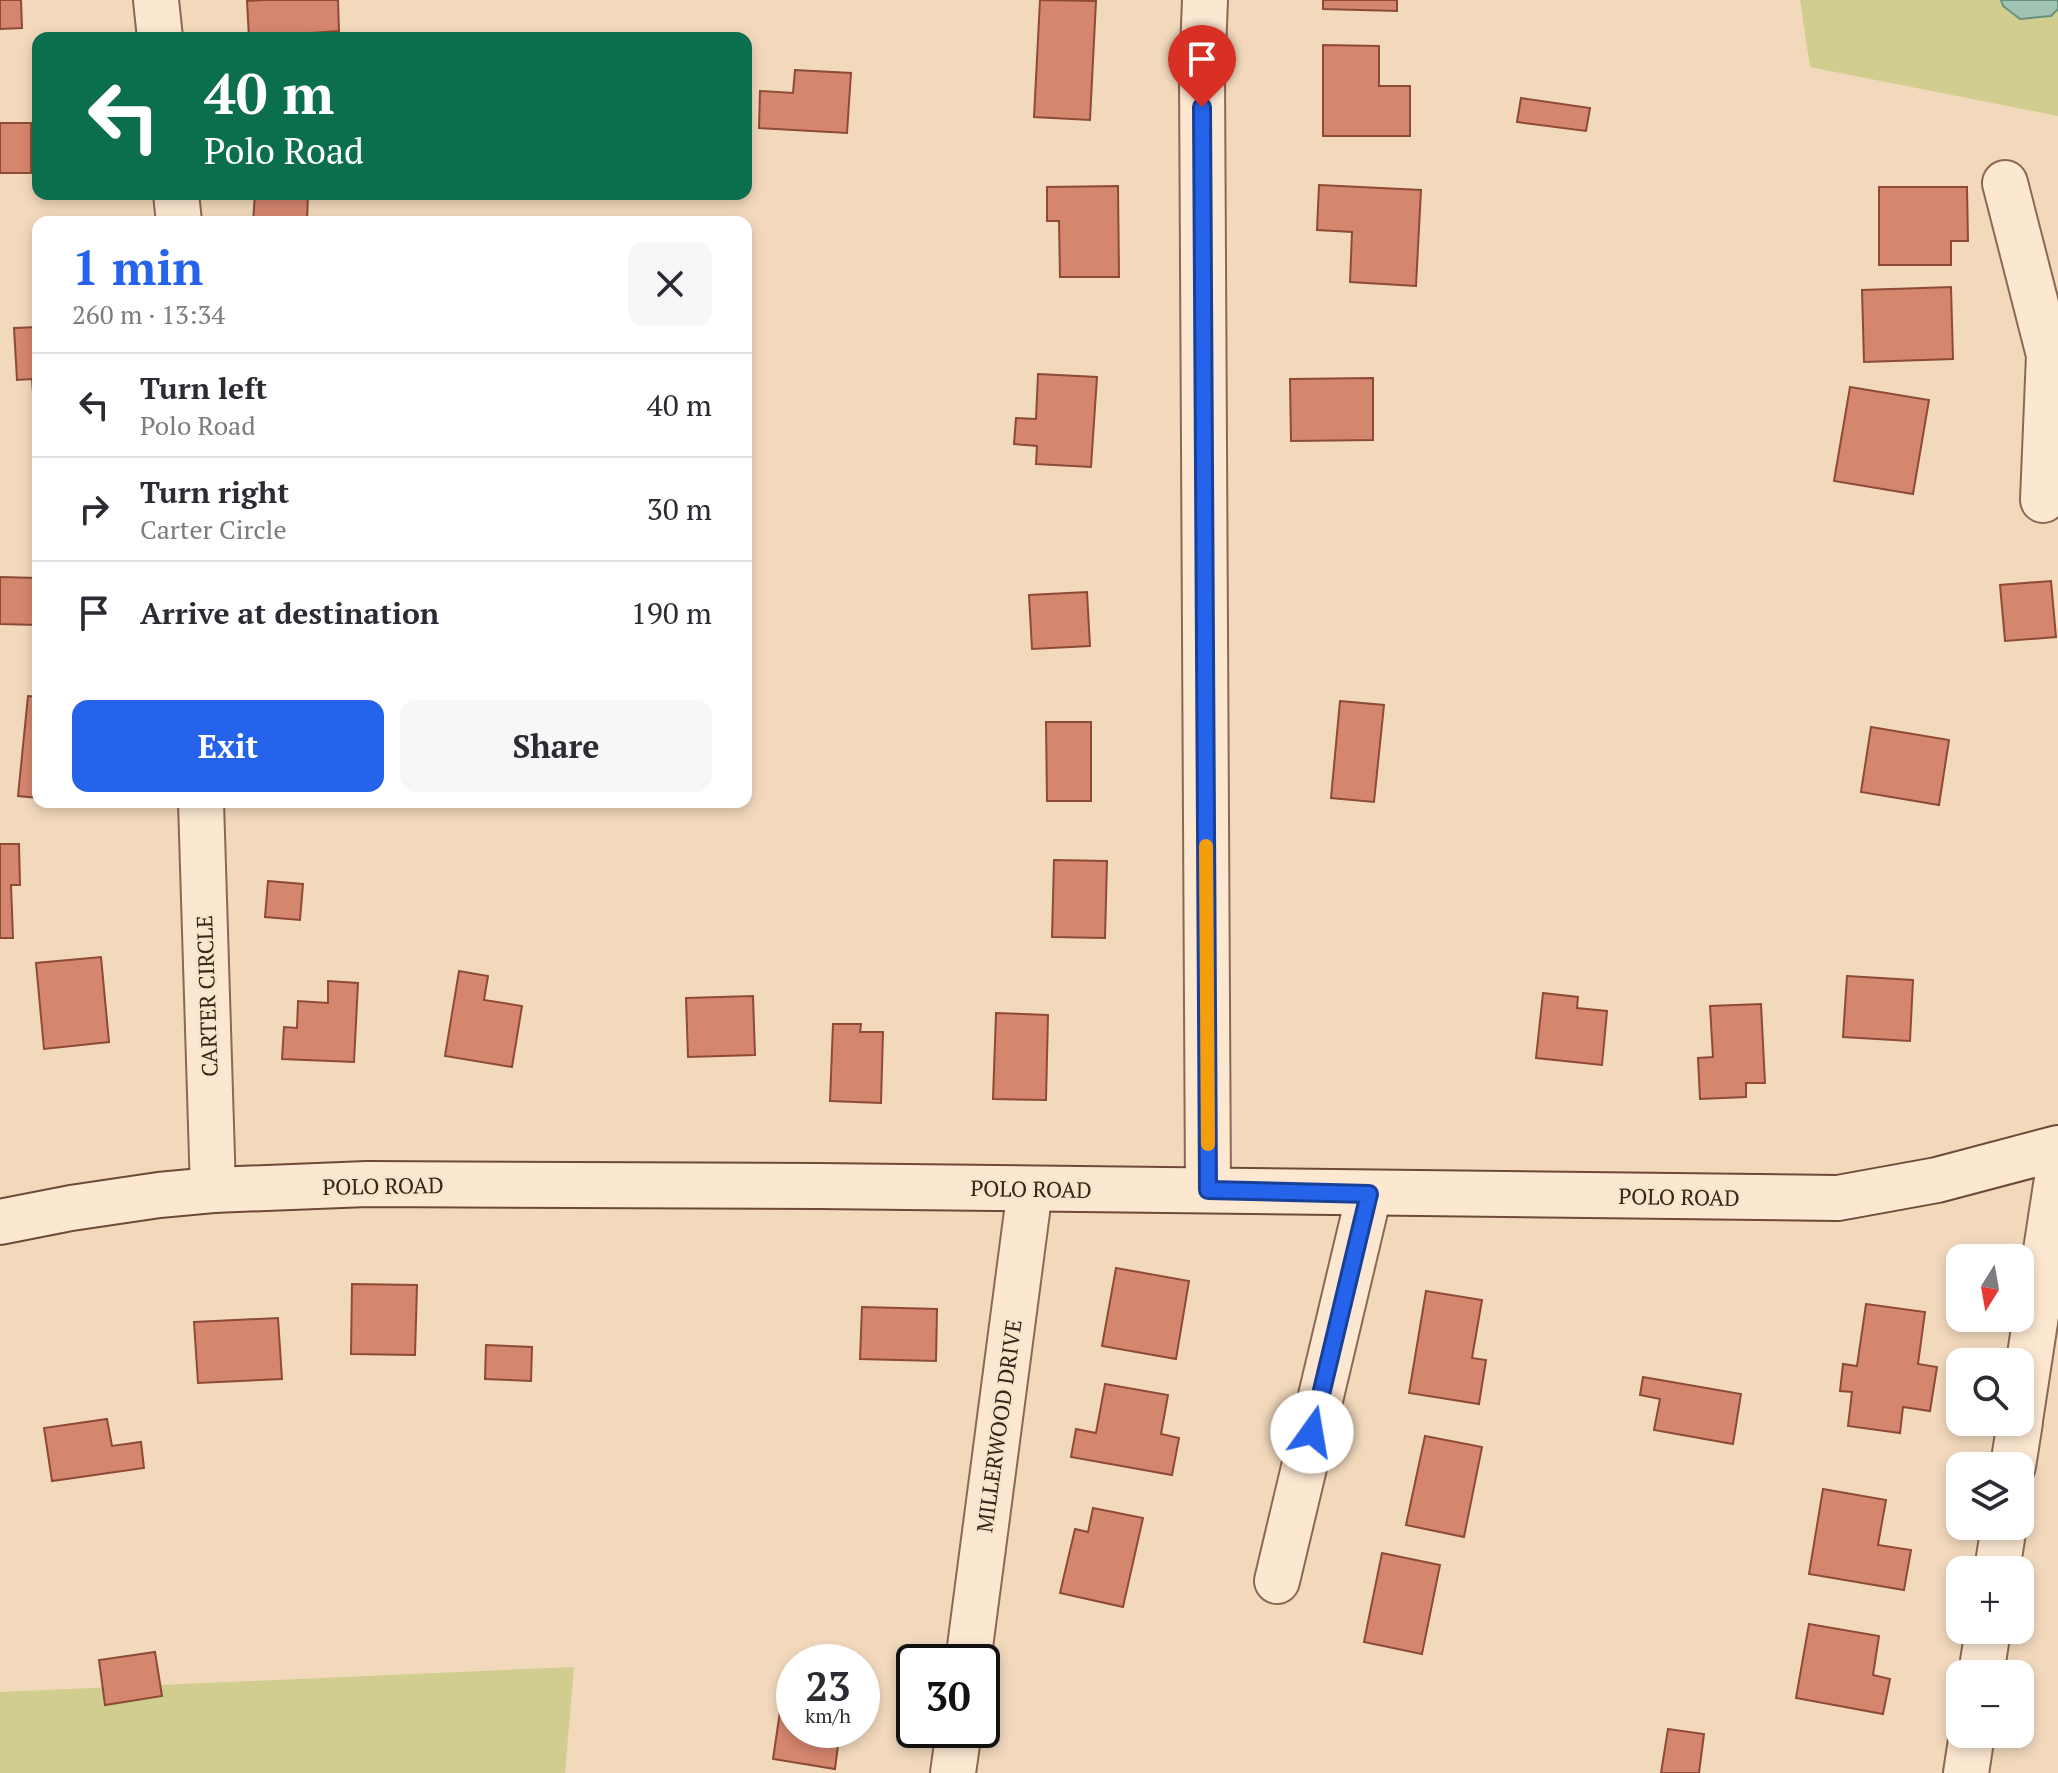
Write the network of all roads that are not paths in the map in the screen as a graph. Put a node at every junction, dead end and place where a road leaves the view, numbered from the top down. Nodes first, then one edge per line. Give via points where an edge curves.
1 (156, 0) edge
2 (1205, 0) edge
3 (159, 32) edge
4 (2005, 183) dead end
5 (2054, 343) edge
6 (2043, 500) dead end
7 (201, 808) edge
8 (2058, 1148) edge
9 (2058, 1172) edge
10 (1030, 1189) junction
11 (213, 1190) junction
12 (1208, 1190) junction
13 (1369, 1194) junction
14 (0, 1222) edge
15 (2031, 1348) edge
16 (1277, 1581) dead end
17 (970, 1644) edge
18 (956, 1748) edge
19 (1970, 1748) edge
20 (953, 1773) edge
21 (1966, 1773) edge

1 - 3 street
2 - 12 street
4 - 5 street
5 - 6 street
7 - 11 street, CARTER CIRCLE
8 - 13 street, POLO ROAD via 1937,1180 1838,1198
9 - 15 street
10 - 11 street, POLO ROAD via 367,1184
10 - 12 street, POLO ROAD
10 - 17 street, MILLERWOOD DRIVE
11 - 14 street, POLO ROAD
12 - 13 street, POLO ROAD
13 - 16 street
18 - 20 street
19 - 21 street

